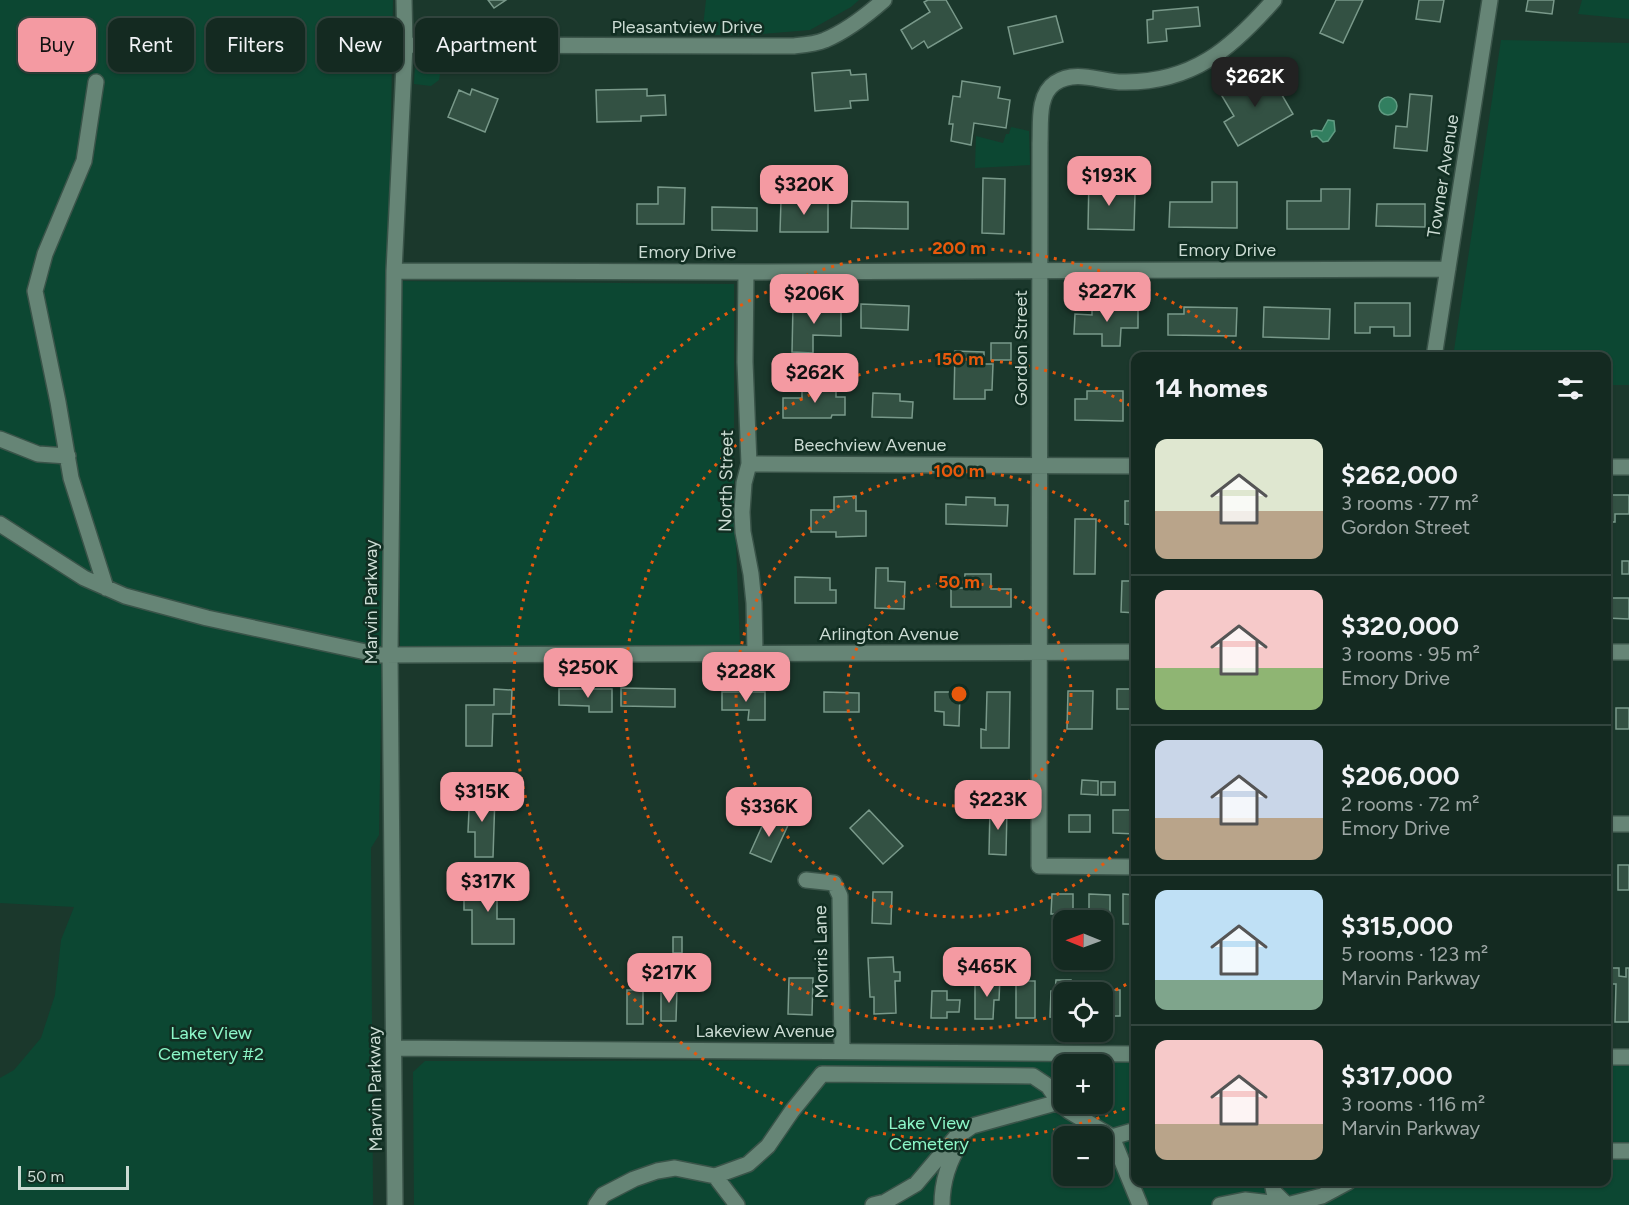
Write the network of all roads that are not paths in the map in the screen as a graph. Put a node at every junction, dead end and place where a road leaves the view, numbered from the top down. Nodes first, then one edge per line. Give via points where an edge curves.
1 (404, 0) edge
2 (884, 0) edge
3 (1274, 0) edge
4 (1490, 0) edge
5 (405, 45) junction
6 (96, 82) dead end
7 (1448, 269) junction
8 (394, 271) junction
9 (1041, 271) junction
10 (746, 272) junction
11 (1435, 352) edge
12 (0, 439) edge
13 (68, 456) junction
14 (749, 464) junction
15 (1041, 465) junction
16 (1131, 466) edge
17 (1611, 467) edge
18 (1629, 467) edge
19 (0, 524) edge
20 (106, 588) junction
21 (1131, 652) edge
22 (1611, 652) edge
23 (1629, 652) edge
24 (755, 653) junction
25 (1040, 653) junction
26 (390, 654) junction
27 (1611, 824) edge
28 (1629, 824) edge
29 (1131, 867) edge
30 (806, 880) dead end
31 (394, 1048) junction
32 (842, 1052) junction
33 (1131, 1054) edge
34 (1611, 1057) edge
35 (1629, 1057) edge
36 (1053, 1093) edge
37 (1053, 1104) edge
38 (1077, 1114) edge
39 (972, 1126) junction
40 (1095, 1126) edge
41 (1131, 1131) edge
42 (1113, 1137) edge
43 (1113, 1139) edge
44 (1611, 1151) edge
45 (1629, 1151) edge
46 (715, 1176) junction
47 (1131, 1183) edge
48 (1132, 1186) edge
49 (1273, 1186) edge
50 (1341, 1186) edge
51 (395, 1205) edge
52 (596, 1205) edge
53 (737, 1205) edge
54 (873, 1205) edge
55 (942, 1205) edge
56 (1140, 1205) edge
57 (1220, 1205) edge
58 (1288, 1205) edge

1 - 5 street, Marvin Parkway
2 - 5 street, Pleasantview Drive via 823,41 793,46
3 - 9 street, Gordon Street via 1245,33 1217,56 1186,71 1137,82 1076,77 1057,82 1048,90 1042,108
4 - 7 street, Towner Avenue
5 - 8 street, Marvin Parkway
6 - 13 street via 84,161 45,254 34,291
7 - 9 street, Emory Drive
7 - 11 street, Towner Avenue
8 - 10 street, Emory Drive
8 - 26 street, Marvin Parkway
9 - 10 street, Emory Drive
9 - 15 street, Gordon Street
10 - 14 street, North Street
12 - 13 street via 38,454
13 - 20 street via 71,478
14 - 15 street, Beechview Avenue
14 - 24 street, North Street via 743,492 743,532 752,574
15 - 16 street, Beechview Avenue
15 - 25 street, Gordon Street
17 - 18 street
19 - 20 street, Arlington Avenue
20 - 26 street, Arlington Avenue via 207,618
21 - 25 street, Arlington Avenue
22 - 23 street
24 - 25 street, Arlington Avenue
24 - 26 street, Arlington Avenue
25 - 29 street, Gordon Street via 1039,866
26 - 31 street, Marvin Parkway
27 - 28 street
30 - 32 street, Morris Lane via 834,883 840,896
31 - 32 street, Lakeview Avenue
31 - 51 street, Marvin Parkway
32 - 33 street, Lakeview Avenue
34 - 35 street
36 - 46 street via 1033,1076 822,1074 768,1146 748,1164
37 - 39 street
38 - 40 street
39 - 54 street via 955,1138 916,1184
39 - 55 street via 945,1177
41 - 42 street
43 - 47 street
44 - 45 street
46 - 52 street via 675,1168 657,1171 603,1196
46 - 53 street
48 - 56 street
49 - 58 street
50 - 58 street via 1322,1196
57 - 58 street via 1245,1200

